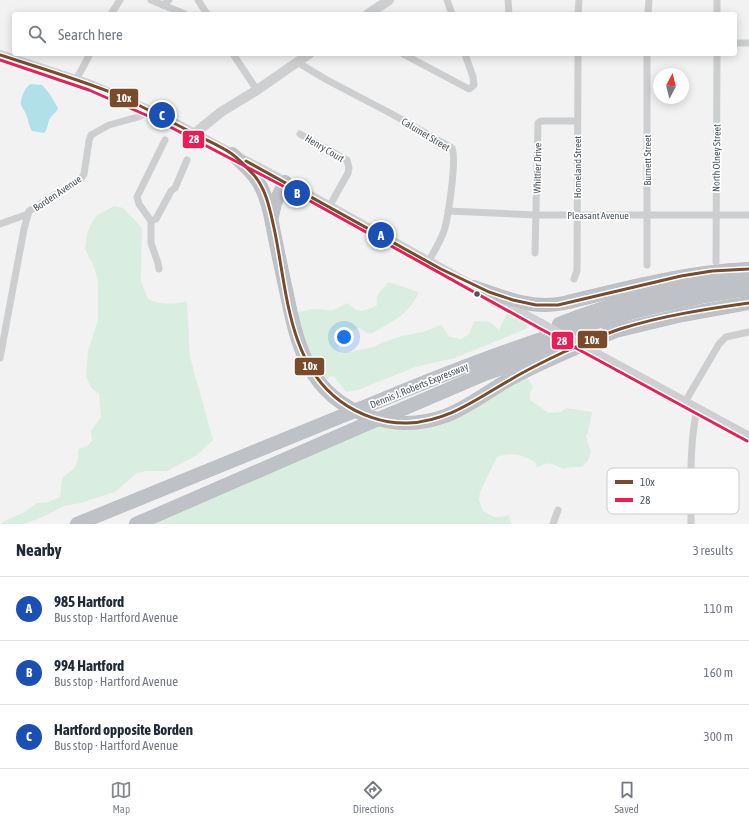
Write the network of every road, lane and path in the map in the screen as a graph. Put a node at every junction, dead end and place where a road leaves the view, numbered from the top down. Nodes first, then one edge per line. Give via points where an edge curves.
1 (120, 0) edge
2 (151, 0) edge
3 (198, 0) edge
4 (389, 0) edge
5 (447, 0) edge
6 (508, 0) edge
7 (579, 0) edge
8 (648, 0) edge
9 (717, 0) edge
10 (166, 2) edge
11 (112, 12) edge
12 (182, 12) edge
13 (206, 12) edge
14 (371, 12) edge
15 (451, 12) edge
16 (509, 12) edge
17 (578, 12) edge
18 (648, 12) edge
19 (717, 12) edge
20 (737, 43) edge
21 (749, 43) edge
22 (0, 55) edge
23 (89, 56) edge
24 (234, 56) edge
25 (306, 56) edge
26 (407, 56) edge
27 (466, 56) edge
28 (578, 56) edge
29 (647, 56) edge
30 (717, 56) edge
31 (297, 62) junction
32 (76, 80) junction
33 (257, 90) junction
34 (145, 108) junction
35 (577, 121) junction
36 (194, 134) junction
37 (300, 134) dead end
38 (165, 140) dead end
39 (227, 155) junction
40 (187, 160) dead end
41 (285, 182) junction
42 (328, 207) junction
43 (448, 211) junction
44 (28, 214) junction
45 (577, 214) junction
46 (536, 215) junction
47 (647, 215) junction
48 (716, 215) junction
49 (749, 215) edge
50 (151, 221) junction
51 (0, 224) edge
52 (273, 228) junction
53 (535, 253) dead end
54 (428, 262) junction
55 (716, 262) dead end
56 (647, 265) dead end
57 (749, 268) edge
58 (159, 269) dead end
59 (749, 276) edge
60 (574, 279) dead end
61 (474, 287) junction
62 (749, 289) edge
63 (749, 303) edge
64 (615, 331) junction
65 (749, 332) edge
66 (495, 355) junction
67 (0, 358) edge
68 (685, 402) junction
69 (697, 409) junction
70 (749, 437) edge
71 (692, 468) edge
72 (558, 510) dead end
73 (691, 514) edge
74 (77, 524) edge
75 (136, 524) edge
76 (553, 524) edge
77 (691, 524) edge

1 - 11 street
2 - 10 street
3 - 13 street
4 - 14 main road
5 - 15 street
6 - 16 street
7 - 17 street
8 - 18 street
9 - 19 street
10 - 12 street
20 - 21 street
22 - 32 main road
23 - 32 street
24 - 33 street
25 - 31 main road
26 - 27 street via 469,89 474,85
28 - 35 street, Homeland Street
29 - 47 street, Burnett Street
30 - 48 street, North Olney Street
31 - 33 main road
31 - 43 street, Calumet Street via 452,148 454,157
32 - 34 main road
33 - 36 main road via 221,112
34 - 36 main road
34 - 44 street, Borden Avenue via 142,115 109,125 91,135 86,168 81,179 33,208
35 - 45 street, Homeland Street
35 - 46 street, Whittier Drive via 538,123
36 - 39 main road
37 - 42 street, Henry Court via 347,160 348,173
38 - 50 street via 137,197
39 - 41 main road
39 - 52 highway via 250,170 260,184 267,200
40 - 50 street via 175,188 156,219
41 - 42 main road
41 - 52 highway via 273,208
42 - 54 main road
43 - 46 street, Pleasant Avenue
43 - 54 street, Calumet Street via 443,232
44 - 51 street
44 - 67 street, Borden Avenue
45 - 46 street, Pleasant Avenue
45 - 47 street, Pleasant Avenue
45 - 60 street, Homeland Street via 577,271
46 - 53 street, Whittier Drive
47 - 48 street, Pleasant Avenue
47 - 56 street, Burnett Street
48 - 49 street, Pleasant Avenue
48 - 55 street, North Olney Street
50 - 58 street via 151,243
52 - 64 highway via 294,328 307,364 319,382 336,399 373,418 396,423 413,423 447,415 535,366
54 - 61 main road
57 - 61 highway via 681,276 546,306 522,303
59 - 66 highway via 628,300 561,323
61 - 68 main road, bridge
62 - 66 highway, Dennis J. Roberts Expressway via 689,299 621,315
63 - 64 highway, Dennis J. Roberts Expressway
64 - 75 highway, Dennis J. Roberts Expressway, bridge via 518,362 460,384
65 - 68 street via 726,337 719,344
66 - 74 highway, Dennis J. Roberts Expressway, bridge
68 - 69 main road
69 - 70 main road
69 - 71 street
72 - 76 street
73 - 77 street

